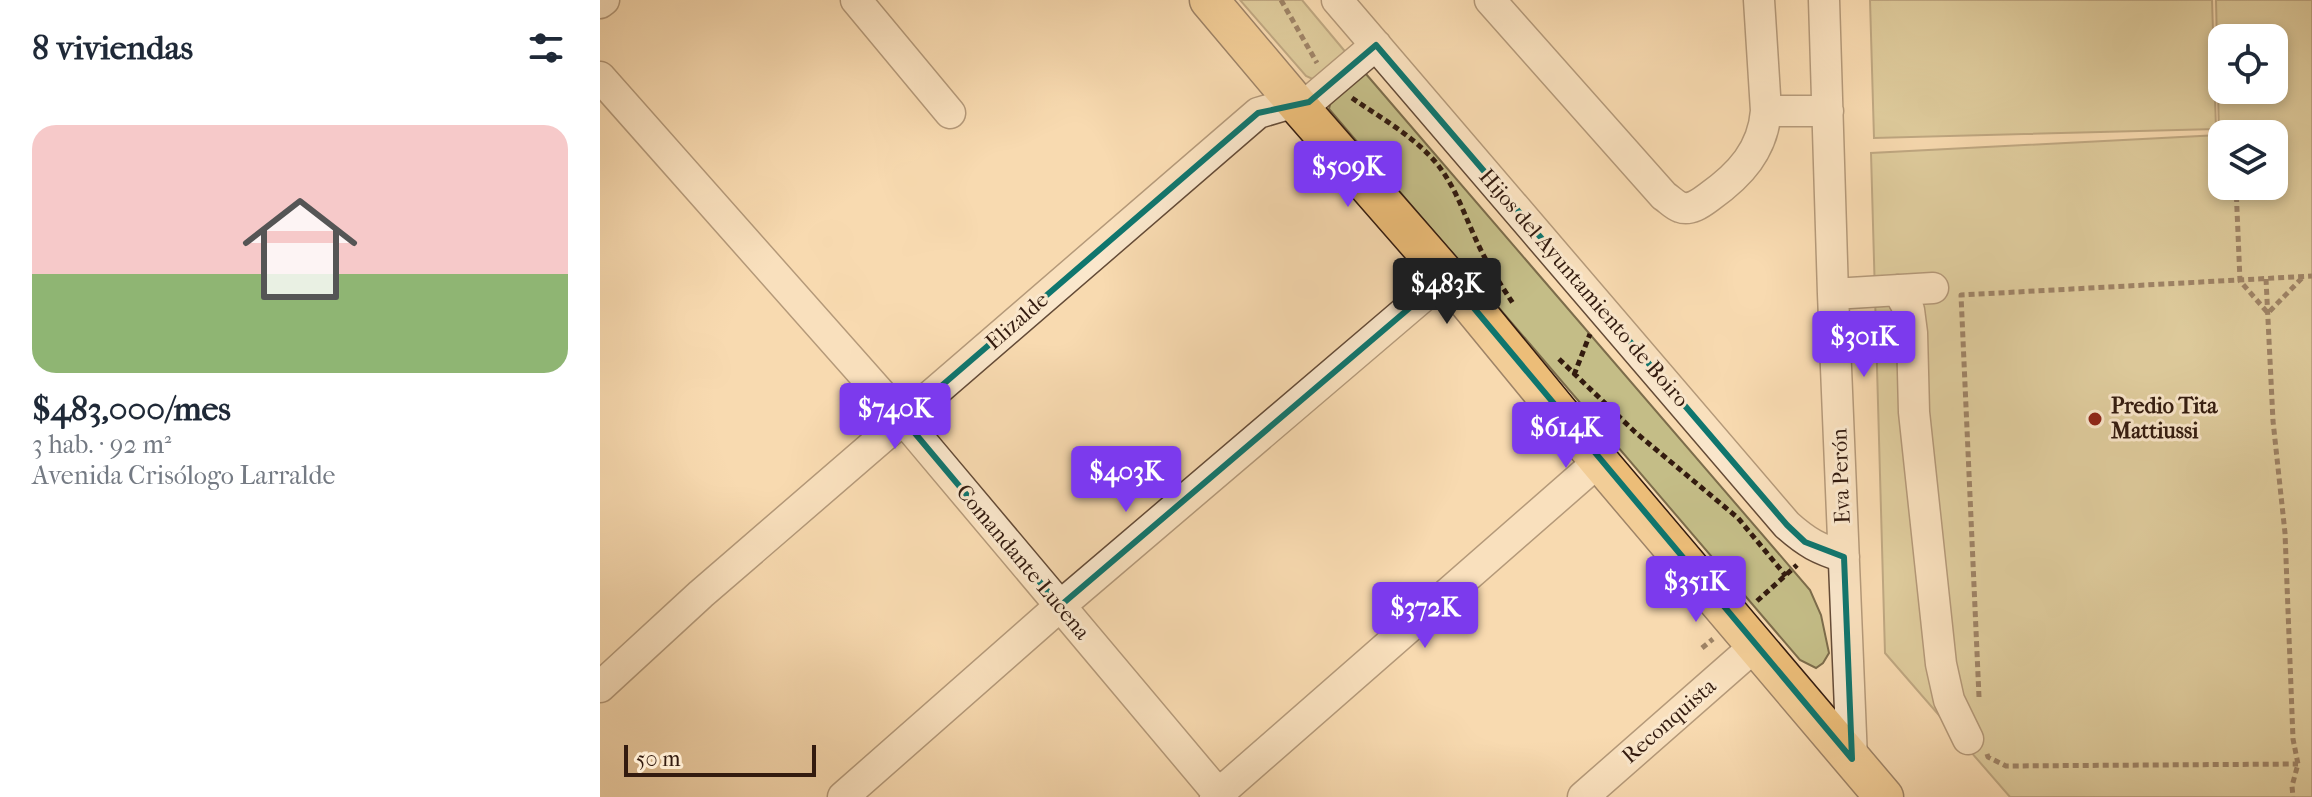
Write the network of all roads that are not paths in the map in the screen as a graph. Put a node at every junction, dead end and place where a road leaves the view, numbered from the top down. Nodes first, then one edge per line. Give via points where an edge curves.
1 (856, 0) edge
2 (1209, 0) edge
3 (1337, 0) edge
4 (1490, 0) edge
5 (1759, 0) edge
6 (1824, 0) edge
7 (1376, 45) junction
8 (600, 77) edge
9 (1295, 102) junction
10 (1766, 111) junction
11 (1828, 111) junction
12 (950, 113) dead end
13 (1447, 276) junction
14 (1933, 288) dead end
15 (1898, 290) junction
16 (1833, 294) junction
17 (903, 419) junction
18 (1599, 461) junction
19 (1844, 557) junction
20 (1060, 606) junction
21 (1744, 633) junction
22 (600, 687) edge
23 (1976, 743) road end
24 (1852, 759) junction
25 (1218, 796) edge
26 (843, 797) edge
27 (1583, 797) edge
28 (1884, 797) edge

1 - 12 street
2 - 9 main road
3 - 7 street, Hijos del Ayuntamiento de Boiro
4 - 10 street via 1679,207 1699,204 1743,169 1765,129
5 - 10 street
6 - 11 street, Eva Perón
7 - 9 street, Elizalde via 1309,102
7 - 19 street, Hijos del Ayuntamiento de Boiro via 1787,525 1805,542
8 - 17 street, Comandante Lucena
9 - 13 main road
9 - 17 street, Elizalde via 1258,113
10 - 11 street
11 - 16 street, Eva Perón
13 - 18 main road
13 - 20 street
14 - 15 street
15 - 16 street
15 - 23 street via 1909,310 1912,333 1914,412 1941,664 1949,700
16 - 19 street, Eva Perón
17 - 20 street, Comandante Lucena
17 - 22 street, Elizalde
18 - 21 main road
18 - 25 street
19 - 24 street, Eva Perón
20 - 25 street, Comandante Lucena
20 - 26 street
21 - 24 main road
21 - 27 street, Reconquista
24 - 28 main road

